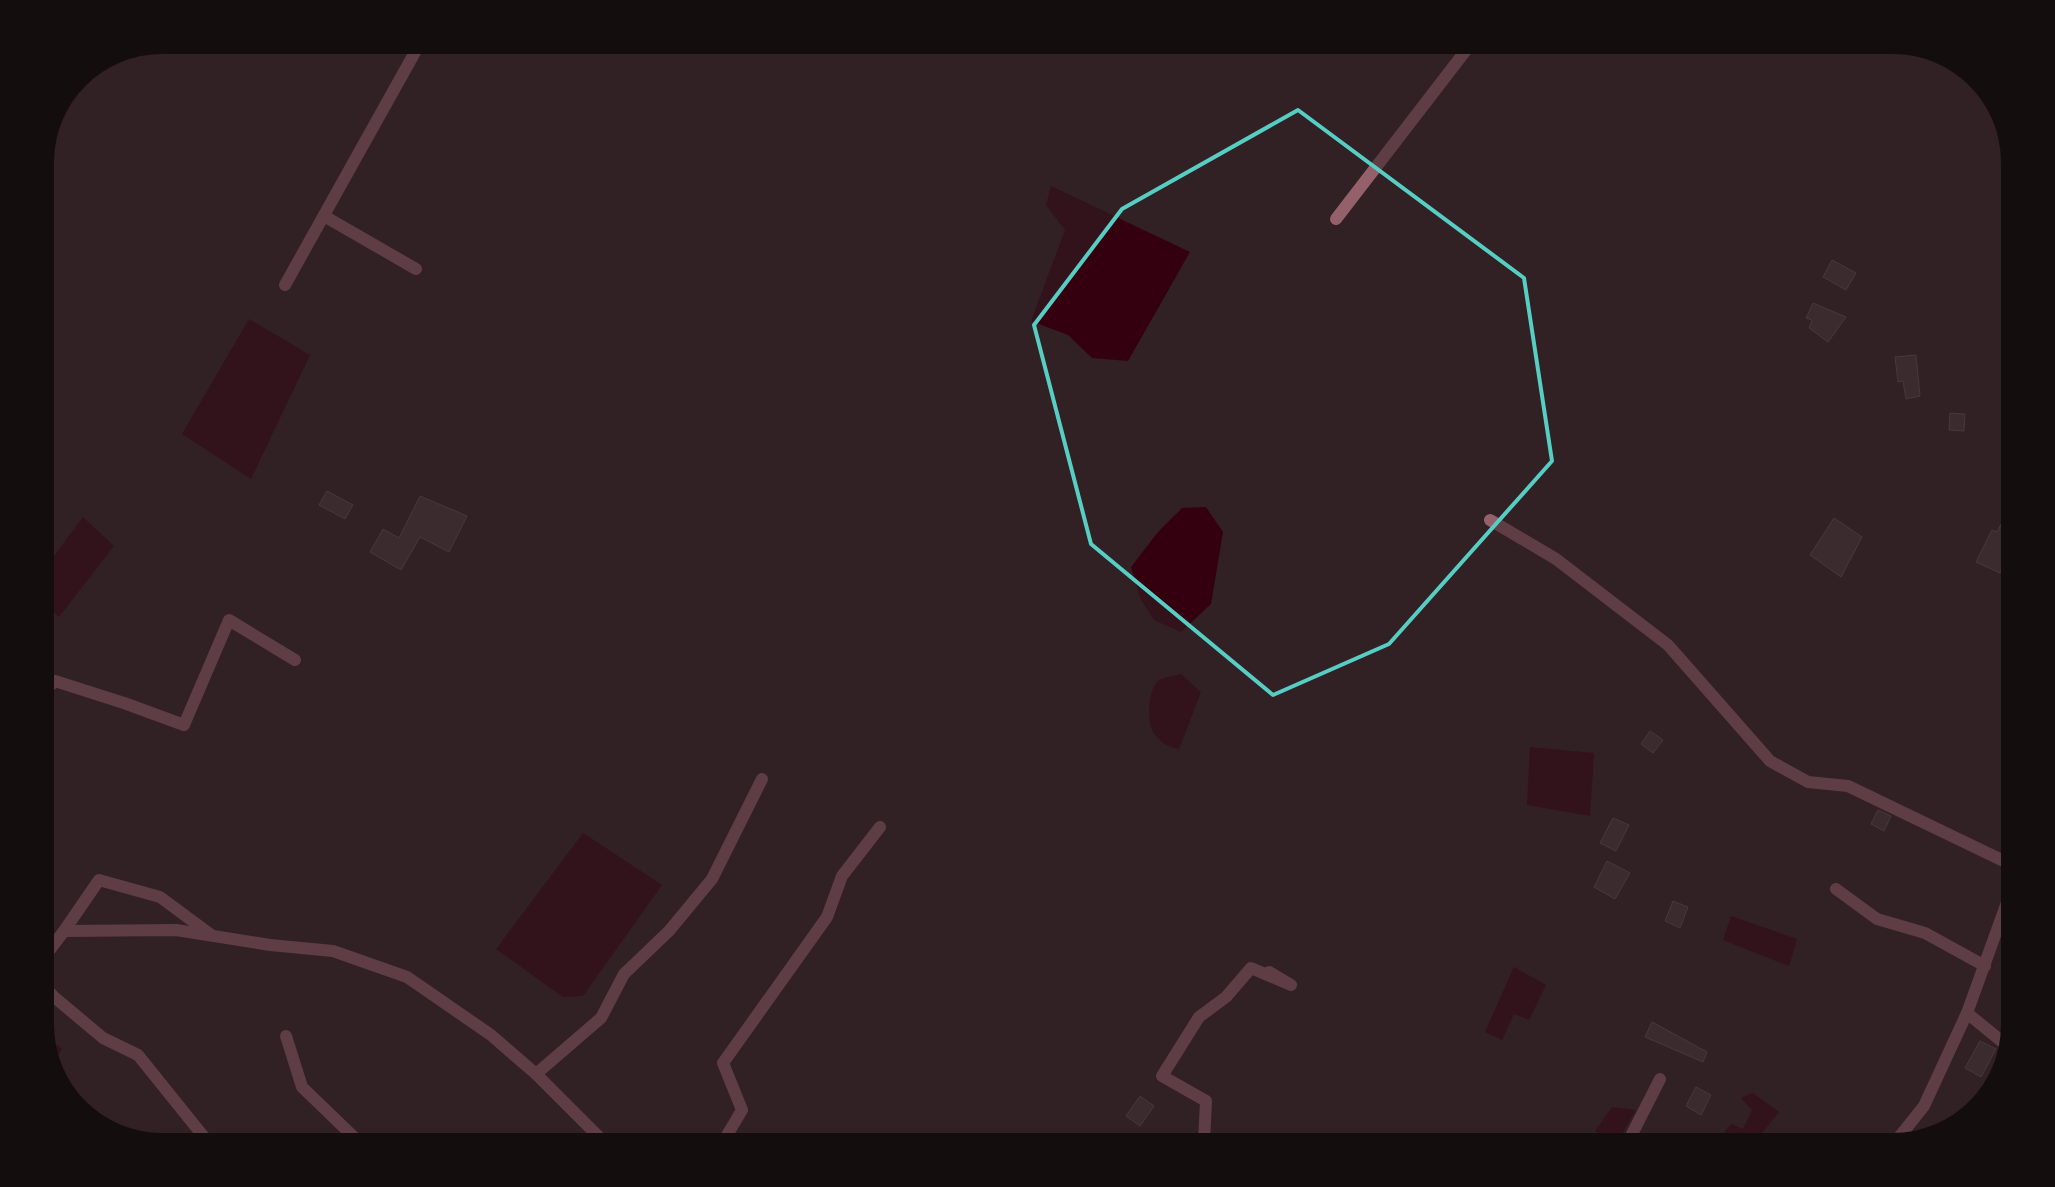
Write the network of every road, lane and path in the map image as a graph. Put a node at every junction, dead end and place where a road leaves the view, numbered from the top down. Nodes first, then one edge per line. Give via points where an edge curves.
1 (414, 54) edge
2 (1463, 54) edge
3 (324, 216) junction
4 (1336, 218) dead end
5 (416, 269) dead end
6 (285, 285) dead end
7 (1490, 520) dead end
8 (294, 660) dead end
9 (54, 682) edge
10 (762, 779) dead end
11 (880, 827) dead end
12 (2001, 860) edge
13 (1836, 889) dead end
14 (2001, 920) edge
15 (64, 932) junction
16 (212, 936) junction
17 (54, 945) edge
18 (1985, 966) junction
19 (1269, 972) dead end
20 (54, 997) edge
21 (1967, 1014) junction
22 (286, 1036) dead end
23 (2000, 1040) edge
24 (536, 1074) junction
25 (1660, 1079) dead end
26 (1903, 1132) edge
27 (201, 1133) edge
28 (350, 1133) edge
29 (595, 1133) edge
30 (728, 1133) edge
31 (1204, 1133) edge
32 (1633, 1133) edge

1 - 3 street
2 - 4 street
3 - 5 street
3 - 6 street
7 - 12 street via 1556,559 1668,645 1770,760 1808,782 1848,786
8 - 9 street via 229,620 184,725
10 - 24 street via 712,879 669,930 624,974 600,1018
11 - 30 street via 842,876 827,917 723,1062 742,1110
13 - 18 street via 1876,920 1925,933
14 - 18 street
15 - 16 street via 176,930
15 - 16 street via 99,880 160,897
15 - 17 street
16 - 24 street via 333,951 407,977 491,1035
18 - 21 street
19 - 31 street via 1291,985 1251,968 1226,997 1199,1016 1162,1076 1206,1101
20 - 27 street via 103,1038 138,1055
21 - 23 street
21 - 26 street via 1924,1106
22 - 28 street via 302,1087
24 - 29 street
25 - 32 street

